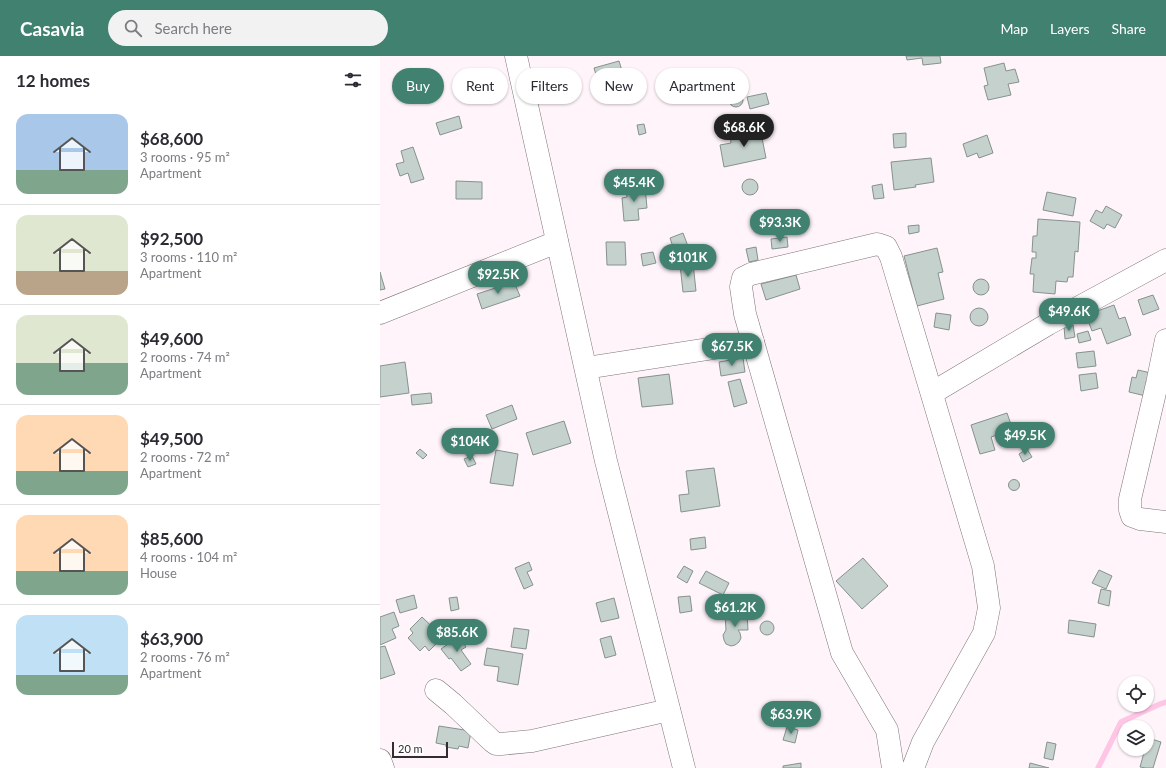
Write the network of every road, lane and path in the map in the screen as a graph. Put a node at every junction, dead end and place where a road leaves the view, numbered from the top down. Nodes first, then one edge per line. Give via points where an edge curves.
1 (516, 56) edge
2 (557, 242) junction
3 (1166, 260) edge
4 (380, 313) edge
5 (1166, 340) edge
6 (753, 342) junction
7 (586, 368) junction
8 (932, 393) junction
9 (1166, 522) edge
10 (436, 690) dead end
11 (669, 710) junction
12 (380, 760) edge
13 (383, 768) edge
14 (684, 768) edge
15 (893, 768) edge
16 (913, 768) edge

1 - 2 street
2 - 4 street
2 - 7 street
3 - 8 street via 1048,324
5 - 9 street via 1130,499 1132,516
6 - 7 street
6 - 8 street via 745,314 741,287 743,278 877,244 886,247 891,257
6 - 15 street via 842,653 887,730
7 - 11 street via 606,460
8 - 16 street via 983,566 989,608 984,633 923,742
10 - 11 street via 496,744 532,741
11 - 14 street
12 - 13 street

